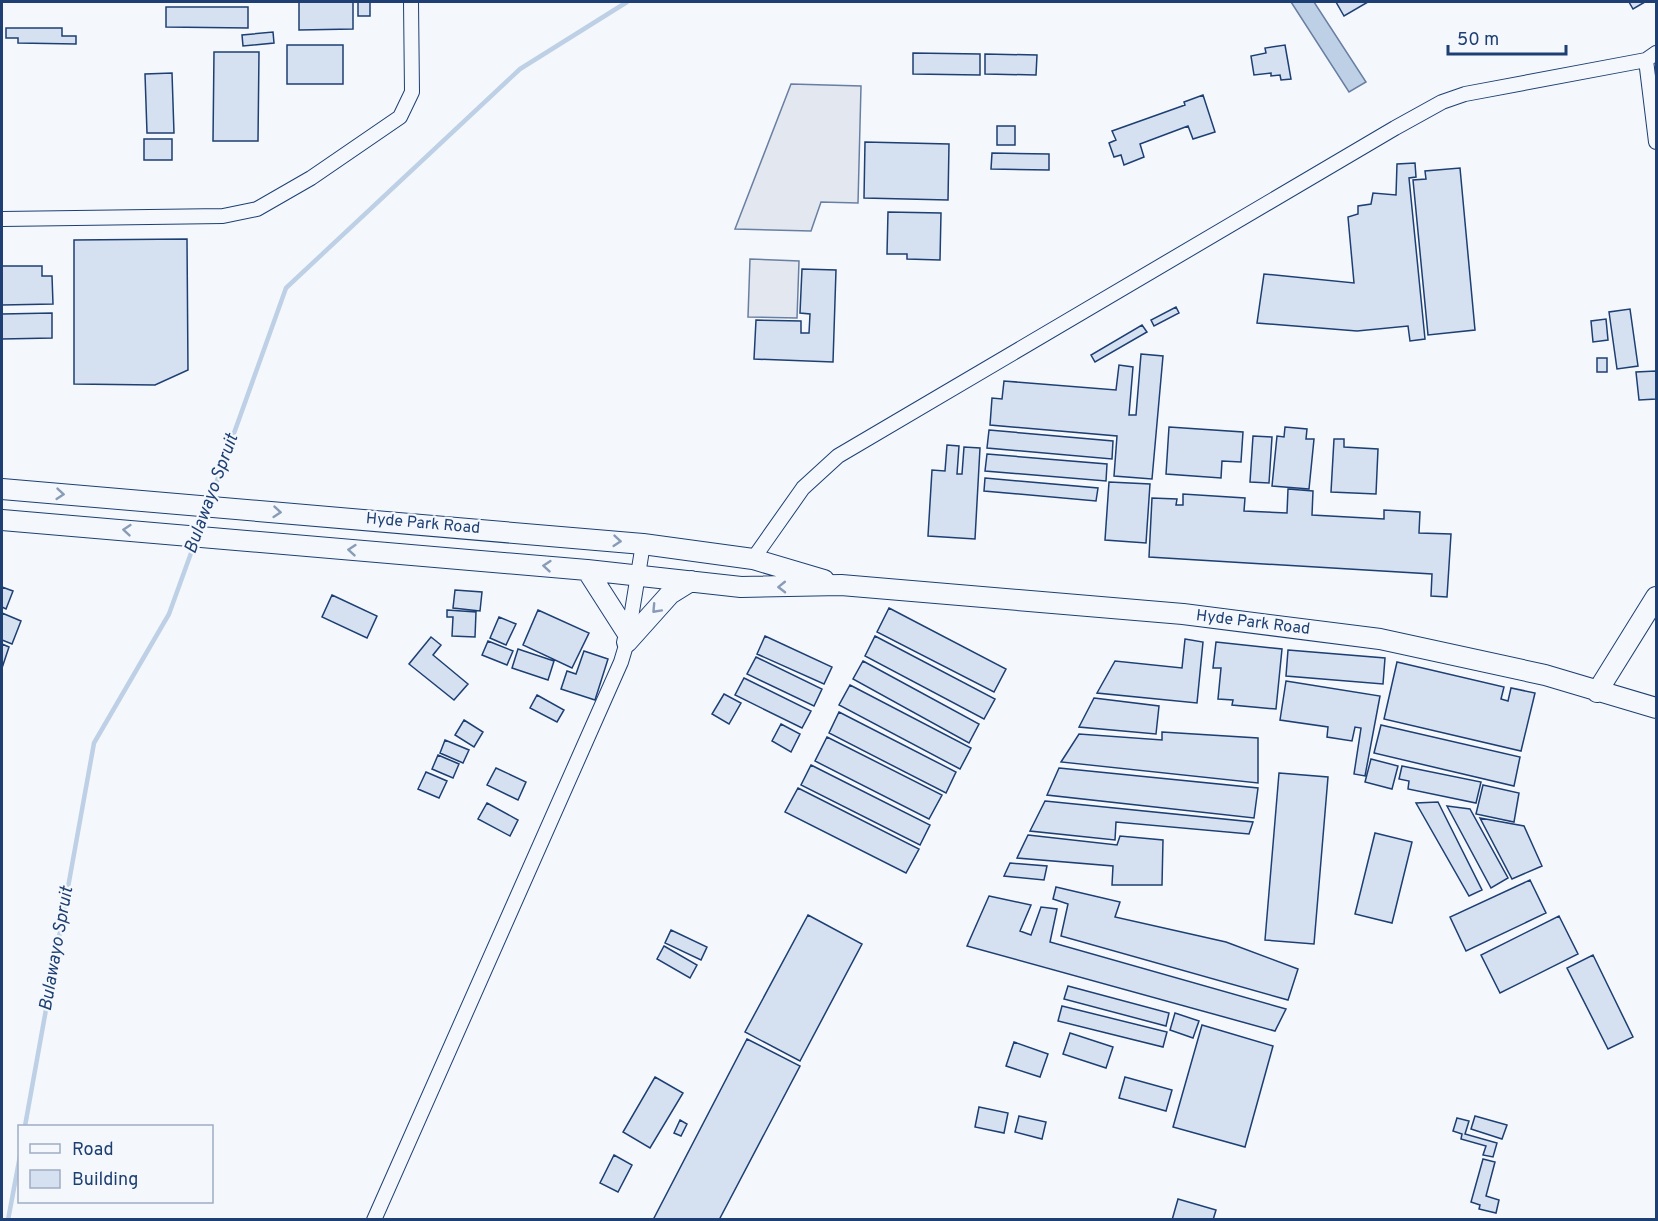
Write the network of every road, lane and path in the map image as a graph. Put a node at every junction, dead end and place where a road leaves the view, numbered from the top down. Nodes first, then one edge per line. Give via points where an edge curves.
1 (411, 2) edge
2 (1651, 56) edge
3 (1656, 142) edge
4 (2, 219) edge
5 (2, 489) edge
6 (2, 520) edge
7 (513, 531) junction
8 (643, 544) junction
9 (753, 559) junction
10 (511, 563) junction
11 (587, 570) junction
12 (638, 574) junction
13 (691, 581) junction
14 (841, 585) junction
15 (1656, 597) edge
16 (627, 638) junction
17 (1598, 692) junction
18 (1656, 708) edge
19 (374, 1220) edge

1 - 4 street via 412,92 400,117 311,178 257,209 223,216
2 - 3 street
2 - 9 street via 1482,90 1442,102 1395,128 838,456 803,488
5 -> 7 street, Hyde Park Road
10 -> 6 street, Hyde Park Road
7 -> 8 street, Hyde Park Road
7 - 10 street
8 - 9 street, Hyde Park Road
8 - 12 street
9 - 14 street, Hyde Park Road
11 -> 10 street, Hyde Park Road
11 - 12 street, Hyde Park Road
11 - 16 street
12 - 13 street, Hyde Park Road
12 - 16 street
14 -> 13 street, Hyde Park Road via 741,587
13 -> 16 street via 670,594
14 - 17 street, Hyde Park Road via 1184,615 1380,639 1545,675
15 - 17 street
16 - 19 street via 621,662
17 - 18 street, Hyde Park Road

